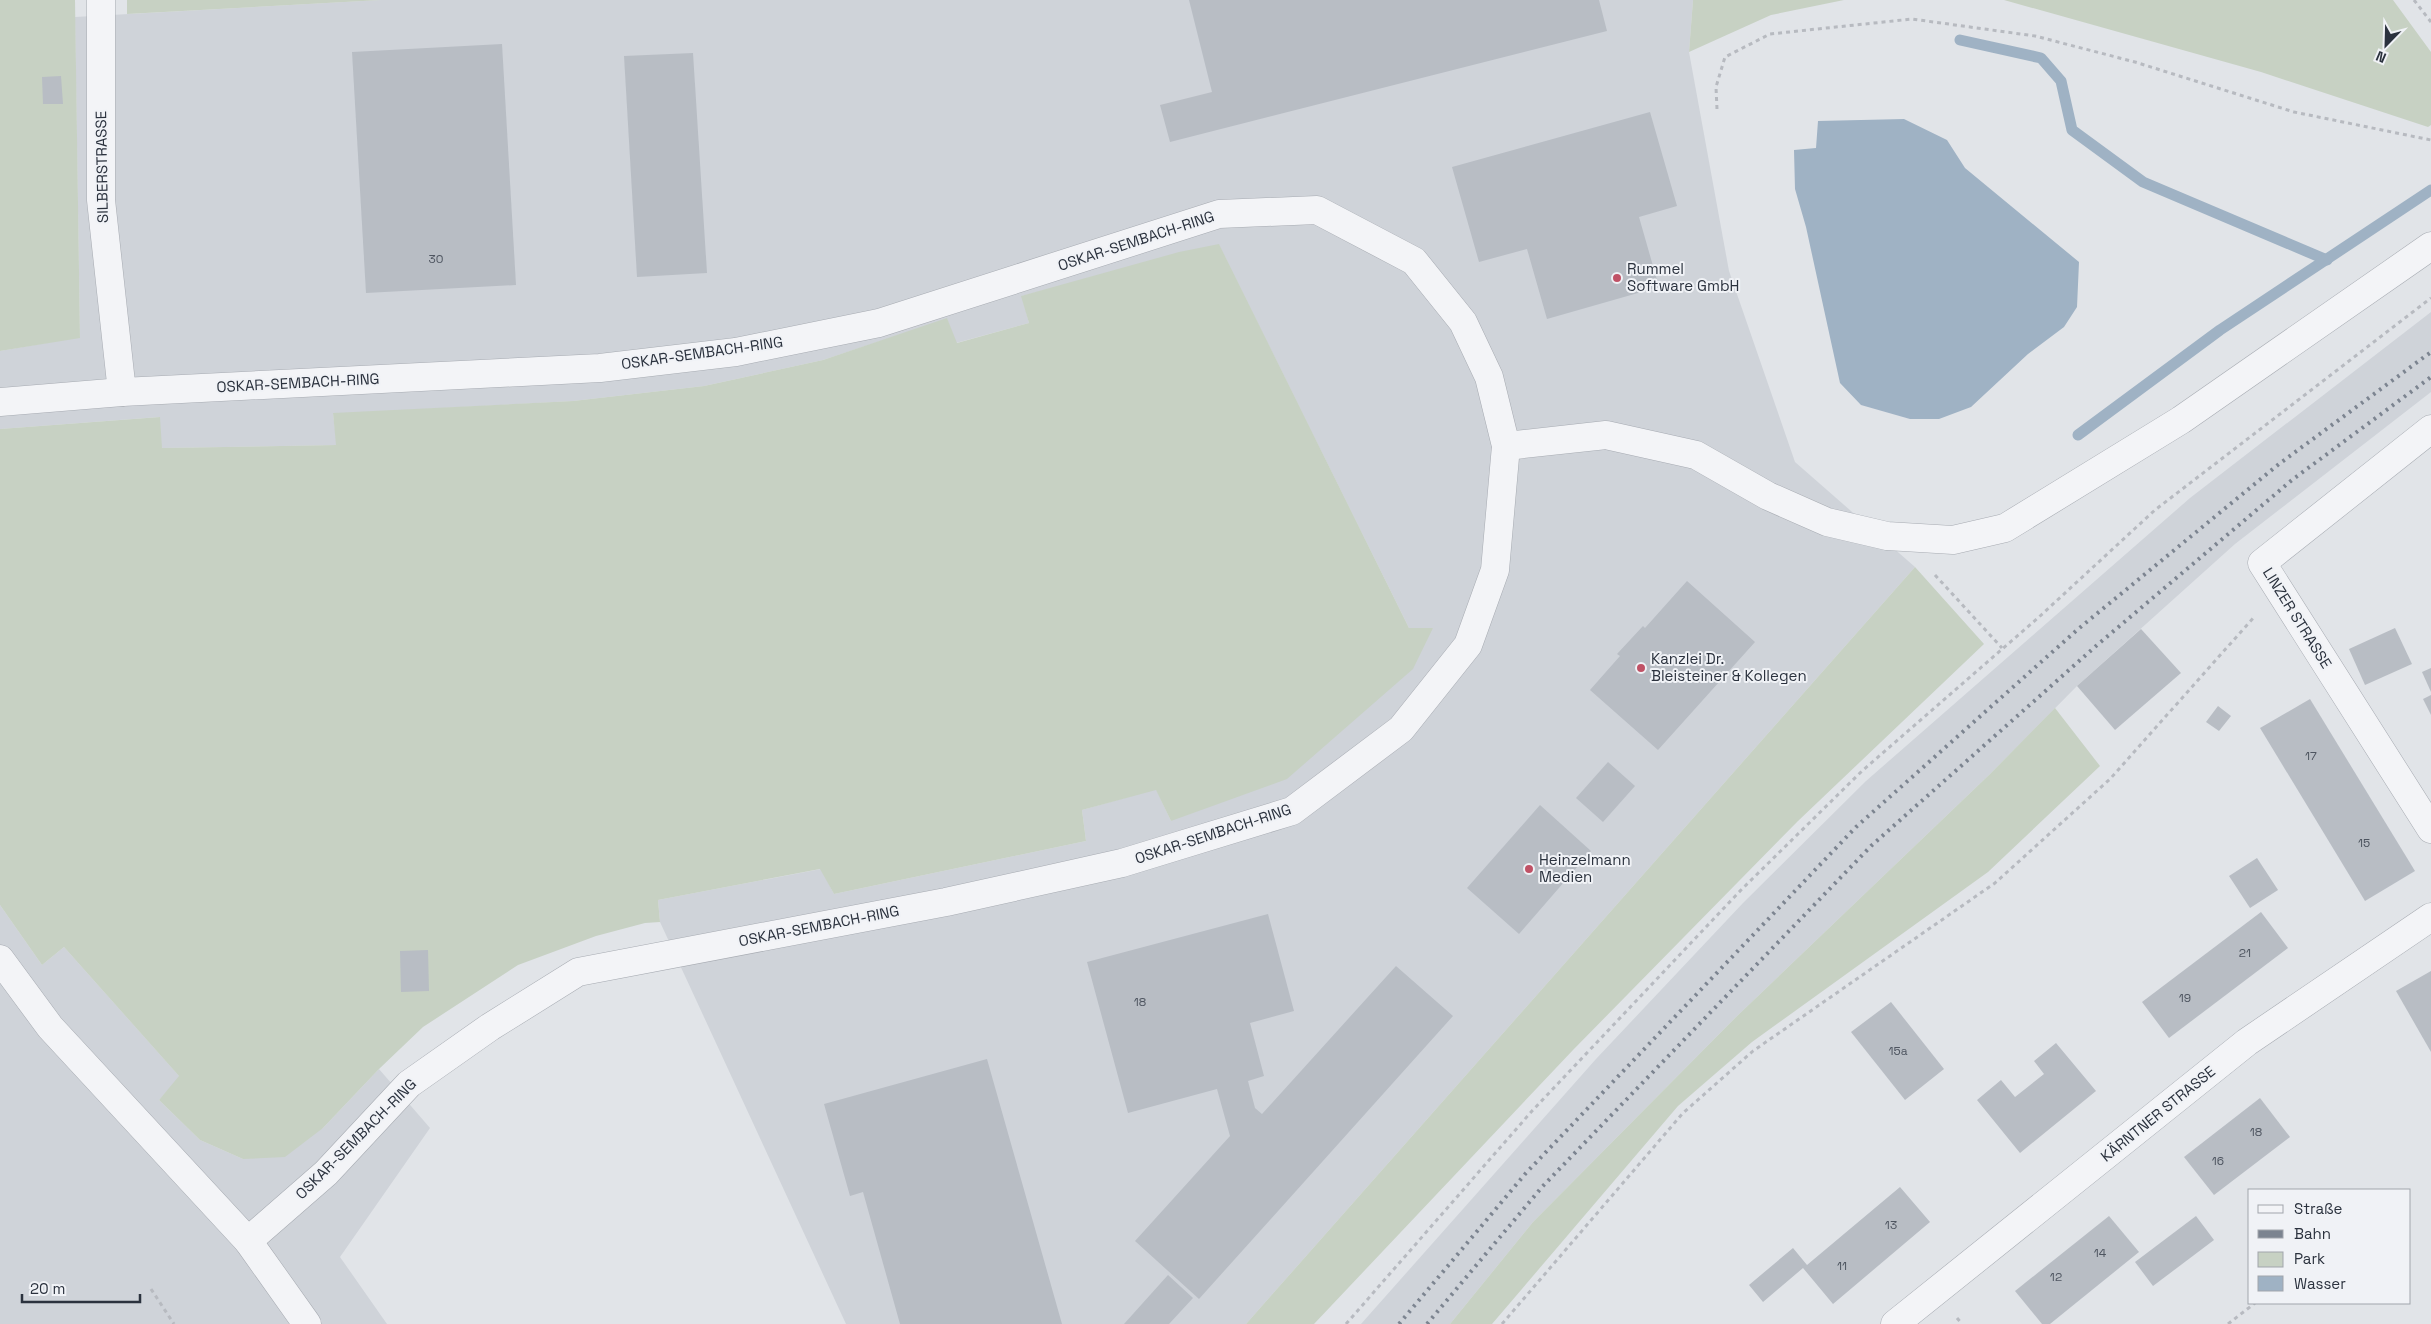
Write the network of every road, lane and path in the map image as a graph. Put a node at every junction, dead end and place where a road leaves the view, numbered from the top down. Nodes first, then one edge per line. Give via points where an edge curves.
1 (101, 0) edge
2 (2414, 0) edge
3 (2431, 22) edge
4 (1717, 109) dead end
5 (2431, 140) edge
6 (2431, 246) edge
7 (2431, 298) edge
8 (122, 392) junction
9 (0, 402) edge
10 (2431, 429) edge
11 (1506, 446) junction
12 (1902, 538) junction
13 (2278, 589) junction
14 (2002, 648) junction
15 (2431, 829) edge
16 (2431, 917) edge
17 (0, 958) edge
18 (248, 1241) junction
19 (151, 1289) dead end
20 (2254, 1304) edge
21 (174, 1324) edge
22 (307, 1324) edge
23 (1346, 1324) edge
24 (1502, 1324) edge
25 (1895, 1324) edge
26 (2228, 1324) edge

1 - 8 street, SILBERSTRASSE via 101,200
2 - 3 path
4 - 5 path via 1716,87 1726,58 1770,34 1912,19 2035,36 2135,62 2294,112
6 - 12 street via 2181,420 2005,528 1953,540
7 - 14 path via 2155,510
8 - 9 street, OSKAR-SEMBACH-RING
8 - 11 street, OSKAR-SEMBACH-RING via 600,368 736,352 879,323 1219,214 1317,210 1414,261 1463,322 1489,377
10 - 13 street, LINZER STRASSE via 2262,563
11 - 12 street via 1606,436 1696,456 1768,496 1828,522
11 - 18 street, OSKAR-SEMBACH-RING via 1495,570 1468,645 1401,729 1292,811 1122,863 946,902 578,972 490,1027 409,1084 326,1173
12 - 14 path
13 - 15 street, LINZER STRASSE
13 - 24 path via 2110,779 1995,883 1753,1051 1683,1113
14 - 23 path via 1862,771 1741,890 1532,1111
16 - 25 street, KÄRNTNER STRASSE via 2247,1042
17 - 18 street via 50,1027
18 - 22 street
19 - 21 path
20 - 26 path

